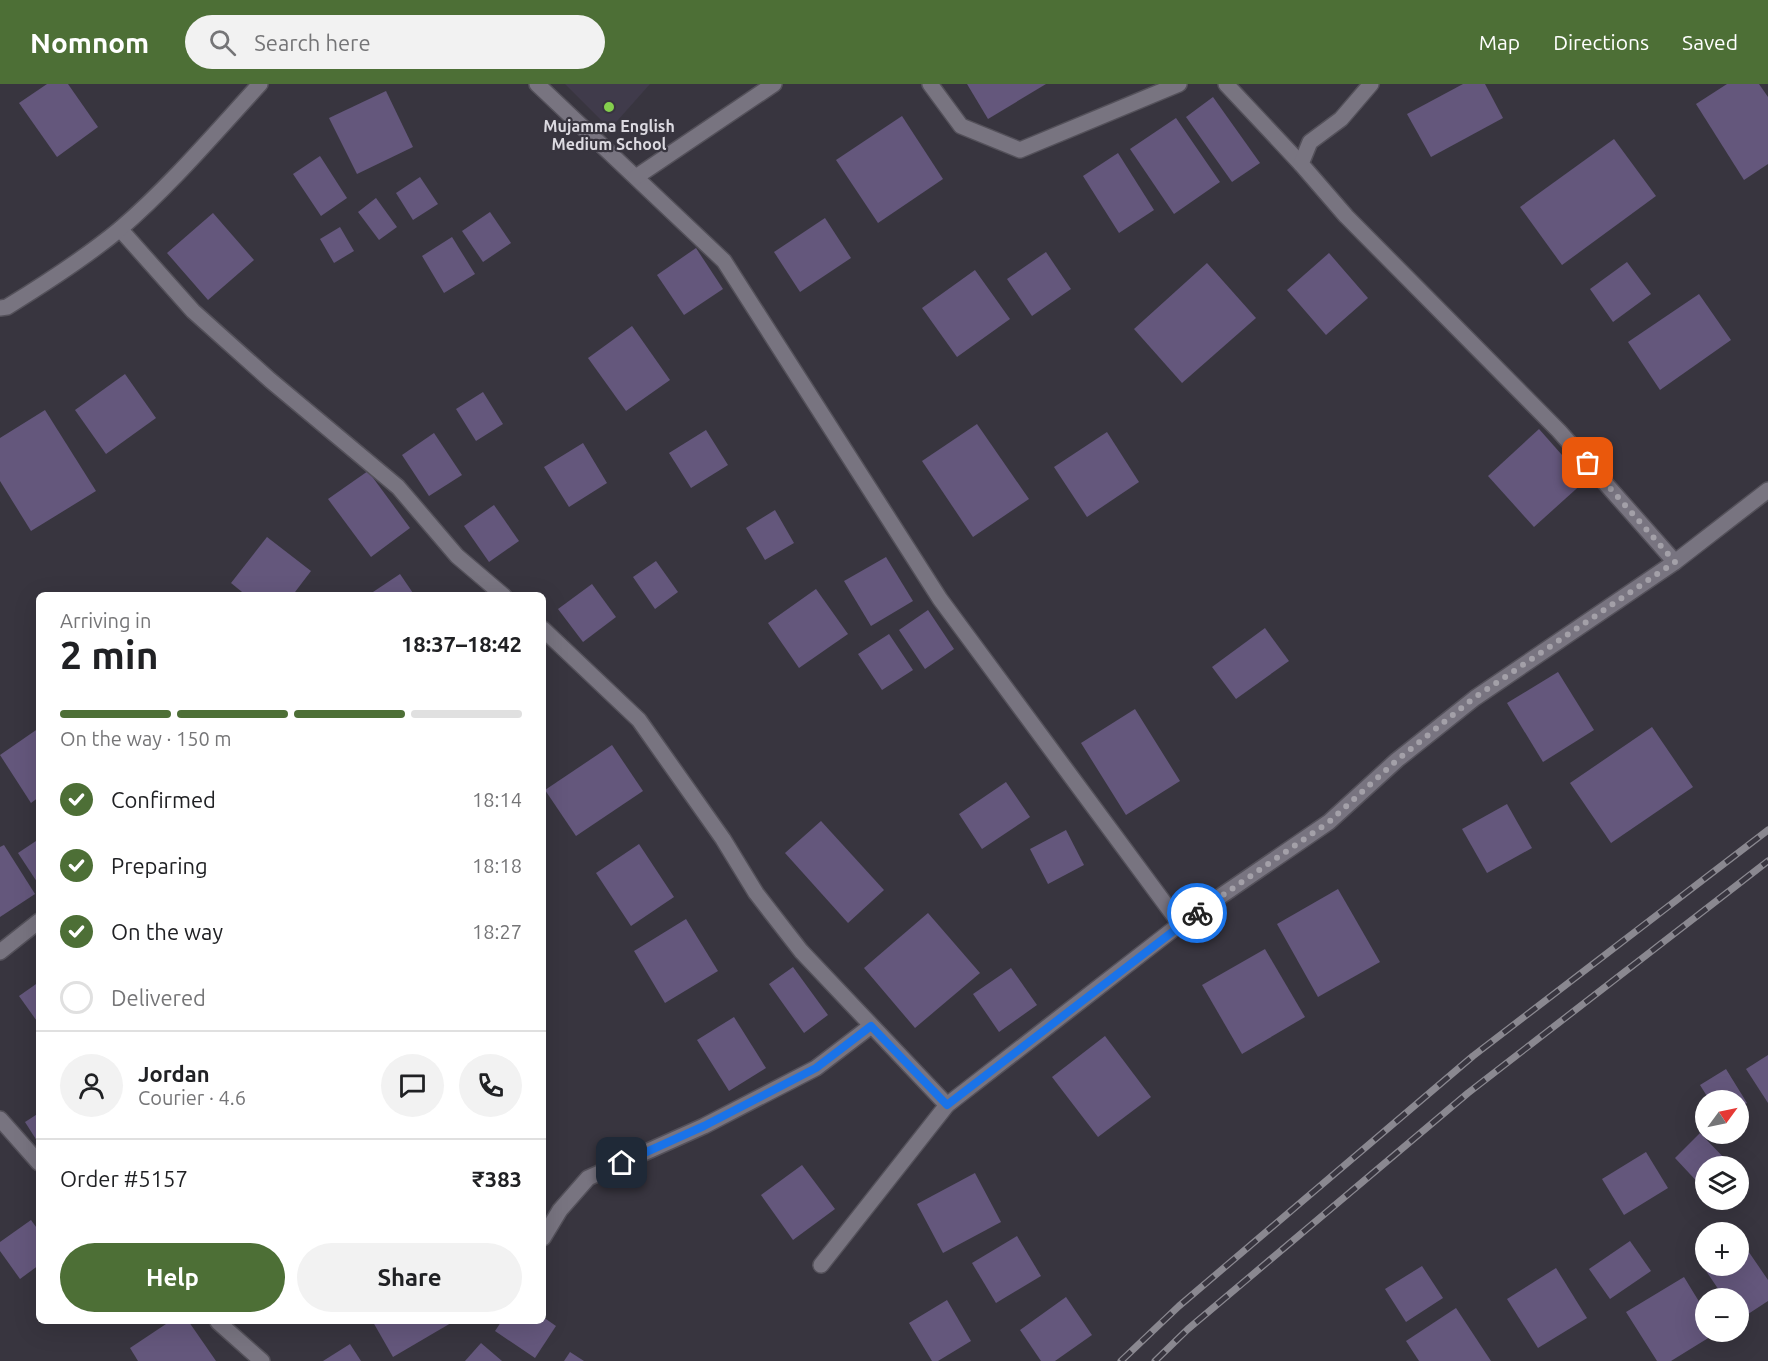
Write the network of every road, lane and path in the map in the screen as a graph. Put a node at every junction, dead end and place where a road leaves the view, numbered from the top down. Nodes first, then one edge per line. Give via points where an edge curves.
1 (260, 84) edge
2 (537, 84) edge
3 (774, 84) edge
4 (930, 84) edge
5 (1179, 84) edge
6 (1226, 84) edge
7 (1371, 84) edge
8 (1301, 164) junction
9 (636, 177) junction
10 (120, 229) junction
11 (0, 308) edge
12 (1768, 490) edge
13 (1675, 562) junction
14 (499, 592) edge
15 (546, 632) edge
16 (36, 923) edge
17 (1180, 924) junction
18 (0, 952) edge
19 (871, 1026) junction
20 (947, 1105) junction
21 (0, 1119) edge
22 (36, 1159) edge
23 (546, 1233) edge
24 (821, 1265) dead end
25 (220, 1324) edge
26 (262, 1361) edge

1 - 10 street
2 - 9 street
3 - 9 street
4 - 5 street via 961,126 1020,150
6 - 8 street
7 - 8 street via 1341,119 1310,142
8 - 13 street via 1346,216 1559,430
9 - 17 street via 724,261 940,599
10 - 11 street via 49,282 7,308
10 - 14 street via 193,311 398,487 457,556
12 - 13 street
13 - 17 street via 1474,698 1329,822
15 - 19 street via 639,720 756,893 801,951
16 - 18 street
17 - 20 street
19 - 20 street
19 - 23 street via 816,1068 704,1126 588,1178
20 - 24 street
21 - 22 street
25 - 26 street

